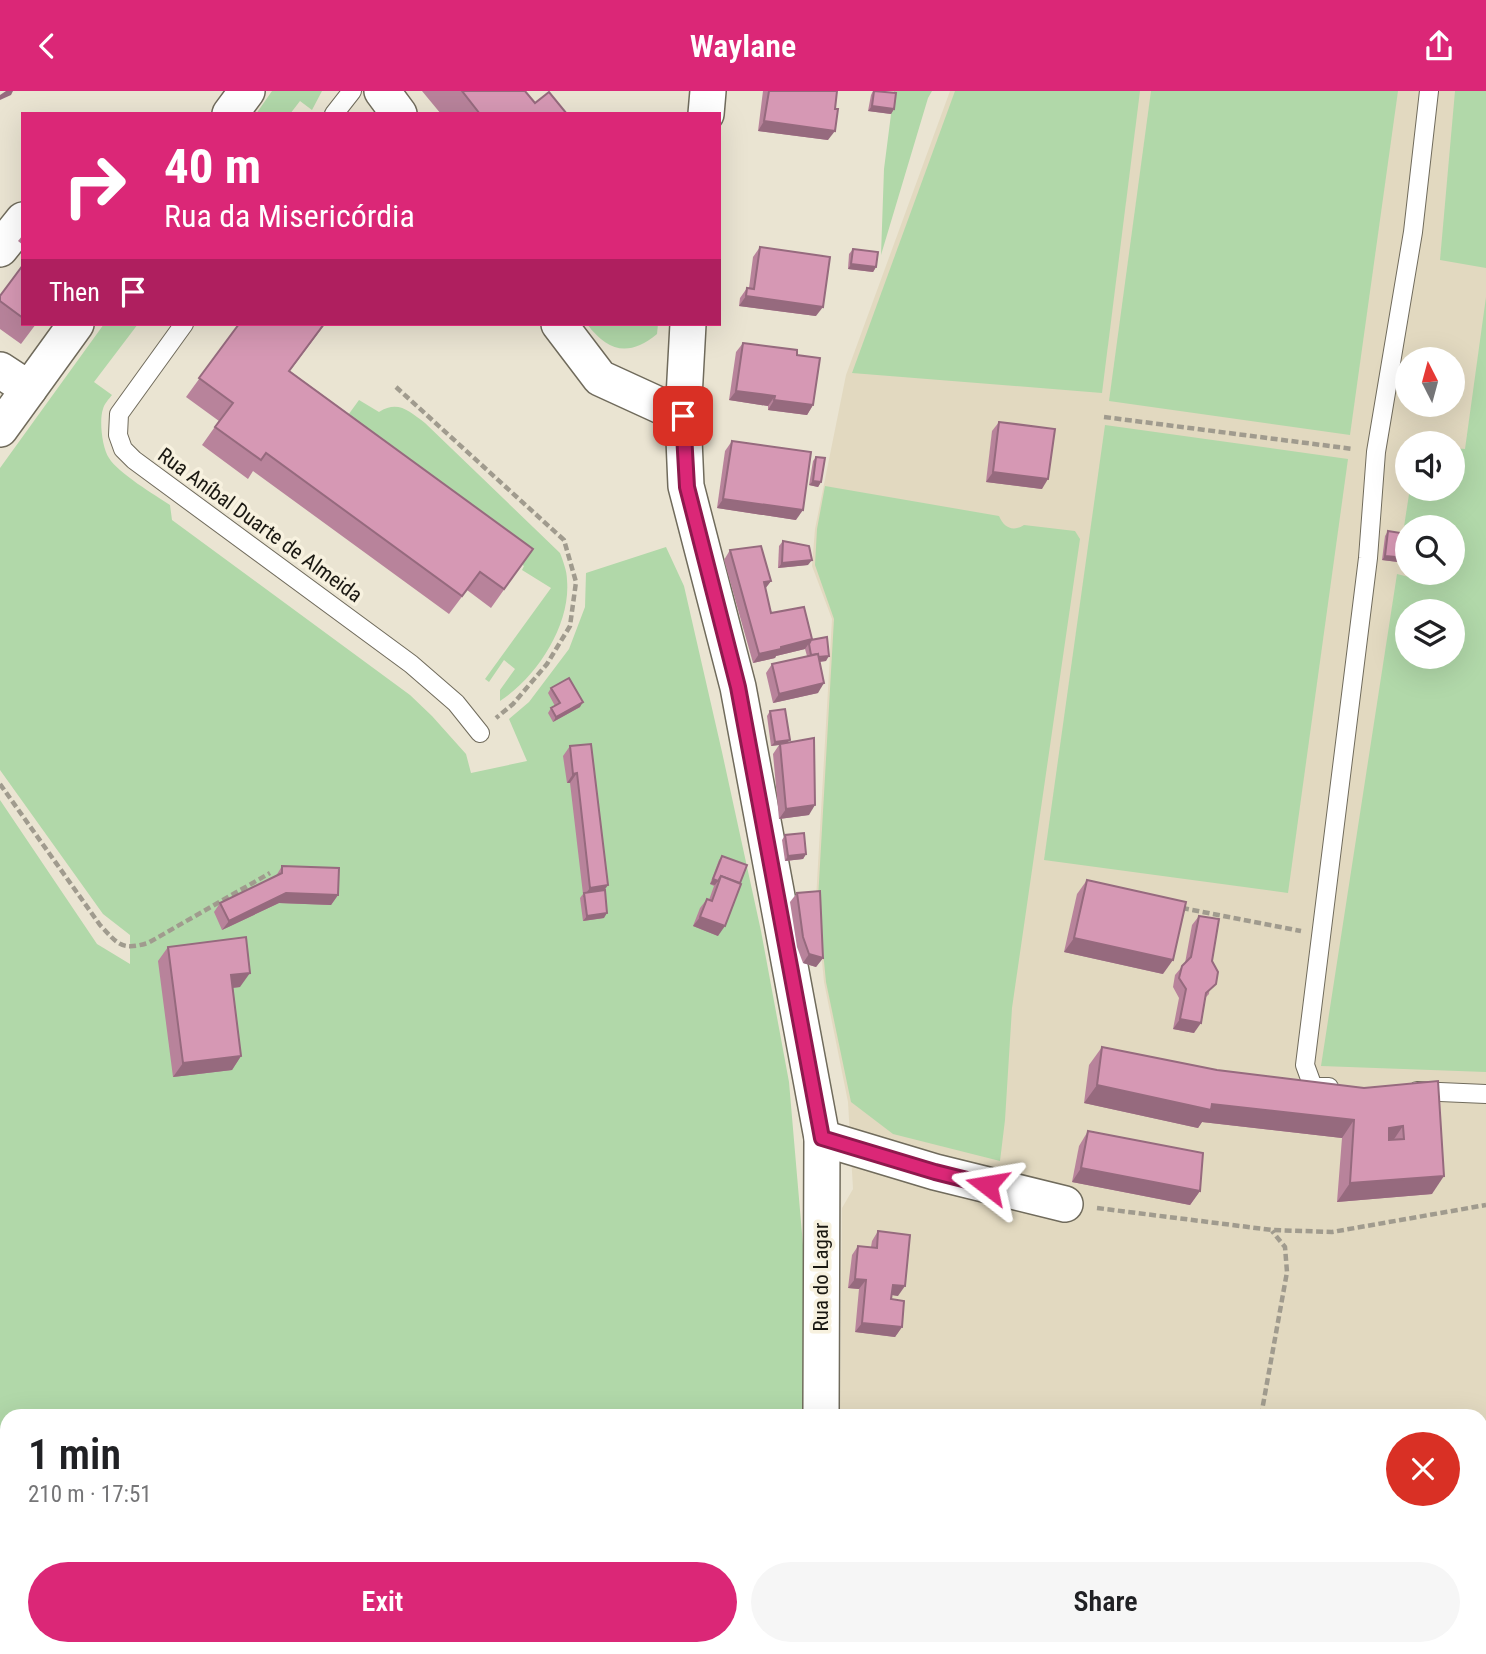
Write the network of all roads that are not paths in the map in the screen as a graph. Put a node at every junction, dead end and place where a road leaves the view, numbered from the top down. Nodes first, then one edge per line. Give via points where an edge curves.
1 (247, 91) edge
2 (352, 91) edge
3 (382, 91) edge
4 (708, 91) edge
5 (1430, 91) edge
6 (231, 112) edge
7 (336, 112) edge
8 (398, 112) edge
9 (706, 112) edge
10 (21, 223) edge
11 (0, 249) edge
12 (74, 326) edge
13 (183, 326) edge
14 (561, 326) edge
15 (688, 326) edge
16 (14, 380) edge
17 (683, 416) junction
18 (0, 429) edge
19 (480, 733) road end
20 (1339, 1088) edge
21 (1406, 1091) edge
22 (1486, 1094) edge
23 (822, 1138) junction
24 (1065, 1203) road end
25 (821, 1409) edge

1 - 6 street
2 - 7 lane
3 - 8 street
4 - 9 street
5 - 20 lane via 1413,232 1376,452 1368,558 1305,1065 1313,1087
10 - 11 street
12 - 16 street
13 - 19 lane, Rua Aníbal Duarte de Almeida via 119,414 123,449 411,664 456,703
14 - 17 street via 600,378
15 - 17 street, Rua do Lagar
16 - 18 street
17 - 23 street, Rua do Lagar via 687,487 738,687
21 - 22 lane
23 - 24 street via 935,1172
23 - 25 street, Rua do Lagar

